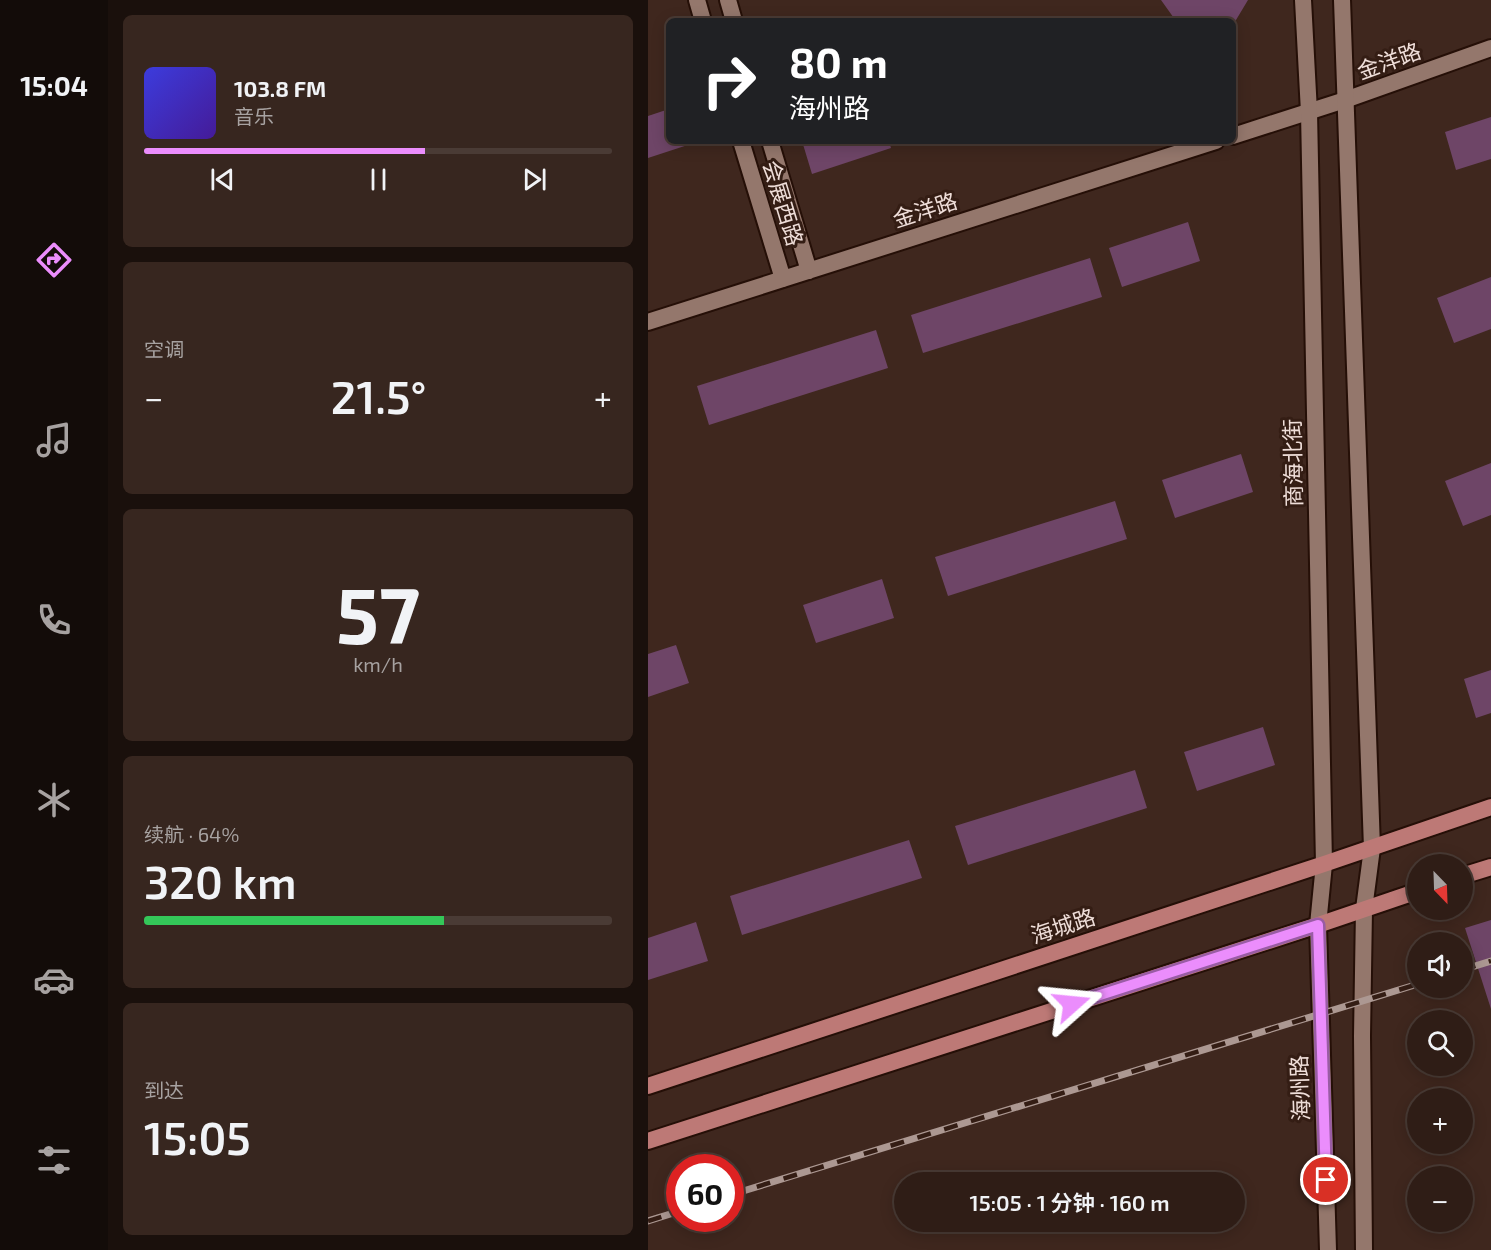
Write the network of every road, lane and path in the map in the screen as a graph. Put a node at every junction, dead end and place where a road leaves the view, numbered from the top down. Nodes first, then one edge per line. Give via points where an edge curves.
1 (697, 0) edge
2 (728, 0) edge
3 (1303, 0) edge
4 (1342, 0) edge
5 (702, 18) edge
6 (733, 18) edge
7 (1491, 48) edge
8 (1345, 100) junction
9 (1309, 112) junction
10 (1236, 135) edge
11 (742, 144) edge
12 (771, 144) edge
13 (1207, 144) edge
14 (809, 271) junction
15 (783, 279) junction
16 (648, 322) edge
17 (1491, 807) edge
18 (1372, 848) junction
19 (1324, 864) junction
20 (1491, 867) edge
21 (1473, 873) edge
22 (1407, 895) edge
23 (1364, 909) junction
24 (1318, 925) junction
25 (648, 1086) edge
26 (648, 1141) edge
27 (1328, 1250) edge
28 (1364, 1250) edge

1 - 5 main road
2 - 6 main road
3 - 9 main road, 商海北街
4 - 8 main road
7 - 8 main road, 金洋路
8 - 9 main road, 金洋路
8 - 18 main road
9 - 10 main road, 金洋路
9 - 19 main road, 商海北街
11 - 15 main road, 会展西路
12 - 14 main road, 会展西路
13 - 14 main road, 金洋路
14 - 15 main road, 金洋路
15 - 16 main road, 金洋路
17 - 18 main road, 海城路
18 - 19 main road, 海城路
18 - 23 main road
19 - 24 main road, 商海北街
19 - 25 main road, 海城路
20 - 21 main road
22 - 23 main road
23 - 24 main road
23 - 28 main road
24 - 26 main road
24 - 27 main road, 海州路

